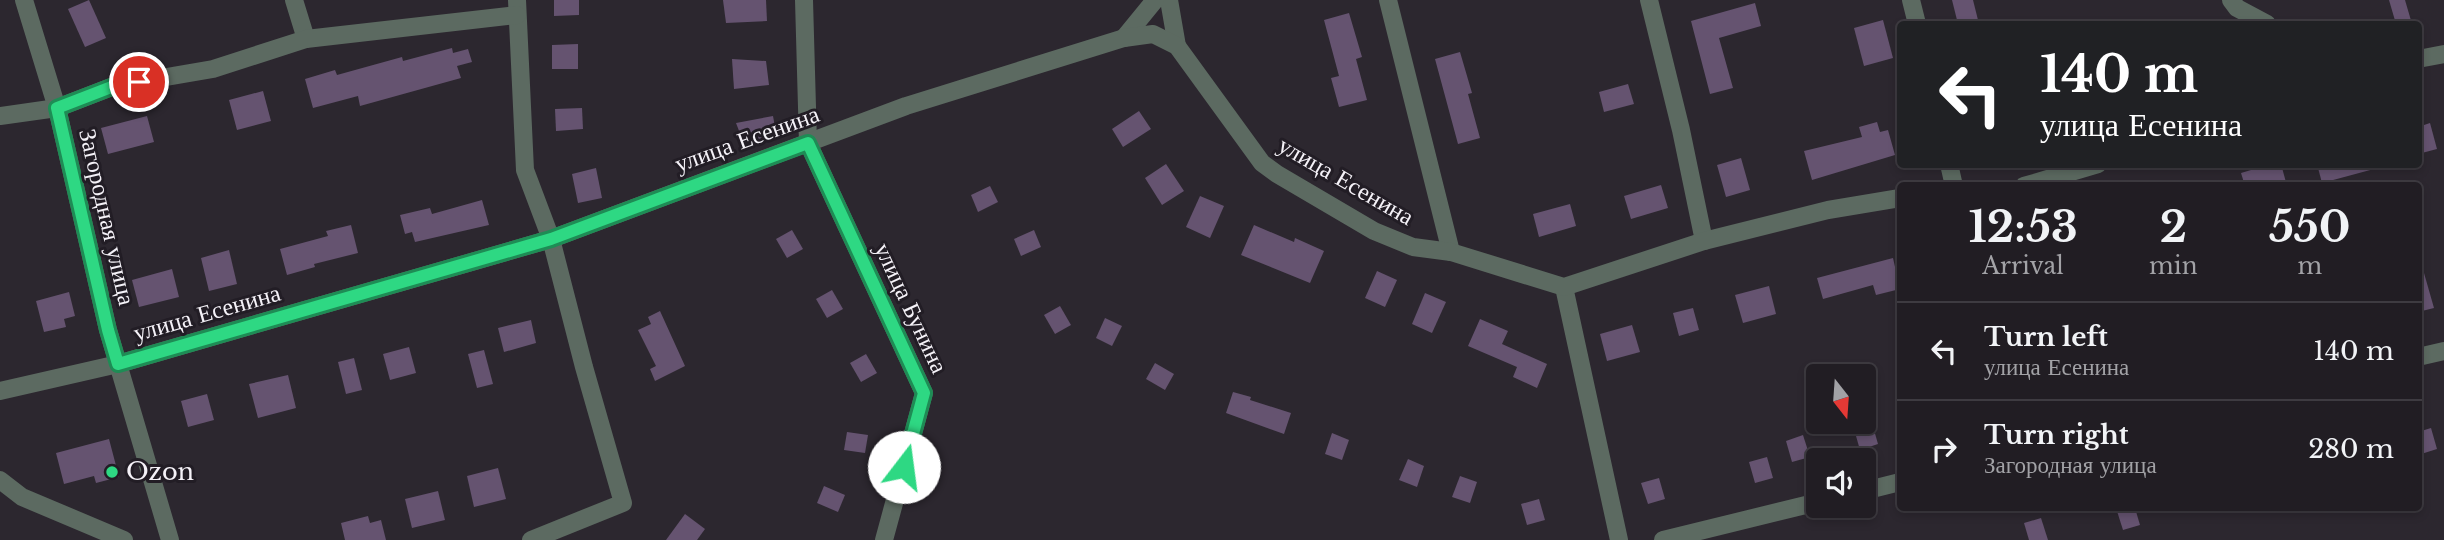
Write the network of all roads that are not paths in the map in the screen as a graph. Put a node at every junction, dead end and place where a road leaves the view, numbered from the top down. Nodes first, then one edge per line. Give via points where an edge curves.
1 (24, 0) edge
2 (295, 0) edge
3 (804, 0) edge
4 (1155, 0) edge
5 (1169, 0) edge
6 (1388, 0) edge
7 (1649, 0) edge
8 (1911, 0) edge
9 (2231, 0) edge
10 (517, 7) edge
11 (1916, 21) edge
12 (2261, 21) edge
13 (1124, 38) junction
14 (306, 39) junction
15 (1177, 46) junction
16 (2444, 54) edge
17 (2422, 59) edge
18 (57, 108) junction
19 (0, 116) edge
20 (808, 143) junction
21 (2085, 168) edge
22 (2037, 182) edge
23 (1897, 198) edge
24 (551, 239) junction
25 (1704, 241) junction
26 (1451, 252) junction
27 (1564, 286) junction
28 (2444, 351) edge
29 (2422, 356) edge
30 (118, 364) junction
31 (0, 391) edge
32 (0, 480) edge
33 (1897, 483) edge
34 (1876, 488) edge
35 (1806, 505) edge
36 (124, 540) edge
37 (170, 540) edge
38 (531, 540) edge
39 (884, 540) edge
40 (1619, 540) edge
41 (1663, 540) edge

1 - 18 street, Загородная улица
2 - 14 street
3 - 20 street
4 - 13 street
5 - 15 street
6 - 26 street
7 - 25 street
8 - 11 street
9 - 12 street
10 - 14 street
10 - 24 street via 525,170
13 - 15 street, улица Есенина via 1153,34
13 - 20 street, улица Есенина via 906,106
14 - 18 street via 213,69 114,86
15 - 26 street, улица Есенина via 1262,163 1374,231 1413,247
16 - 17 street
18 - 19 street
18 - 30 street, Загородная улица
20 - 24 street, улица Есенина
20 - 39 street, улица Бунина via 924,393
21 - 22 street
23 - 25 street via 1828,210
24 - 30 street, улица Есенина
24 - 38 street via 623,503
25 - 27 street
26 - 27 street, улица Есенина
27 - 40 street
28 - 29 street
30 - 31 street, улица Есенина
30 - 37 street, улица Есенина
32 - 36 street via 22,497
33 - 34 street
35 - 41 street

